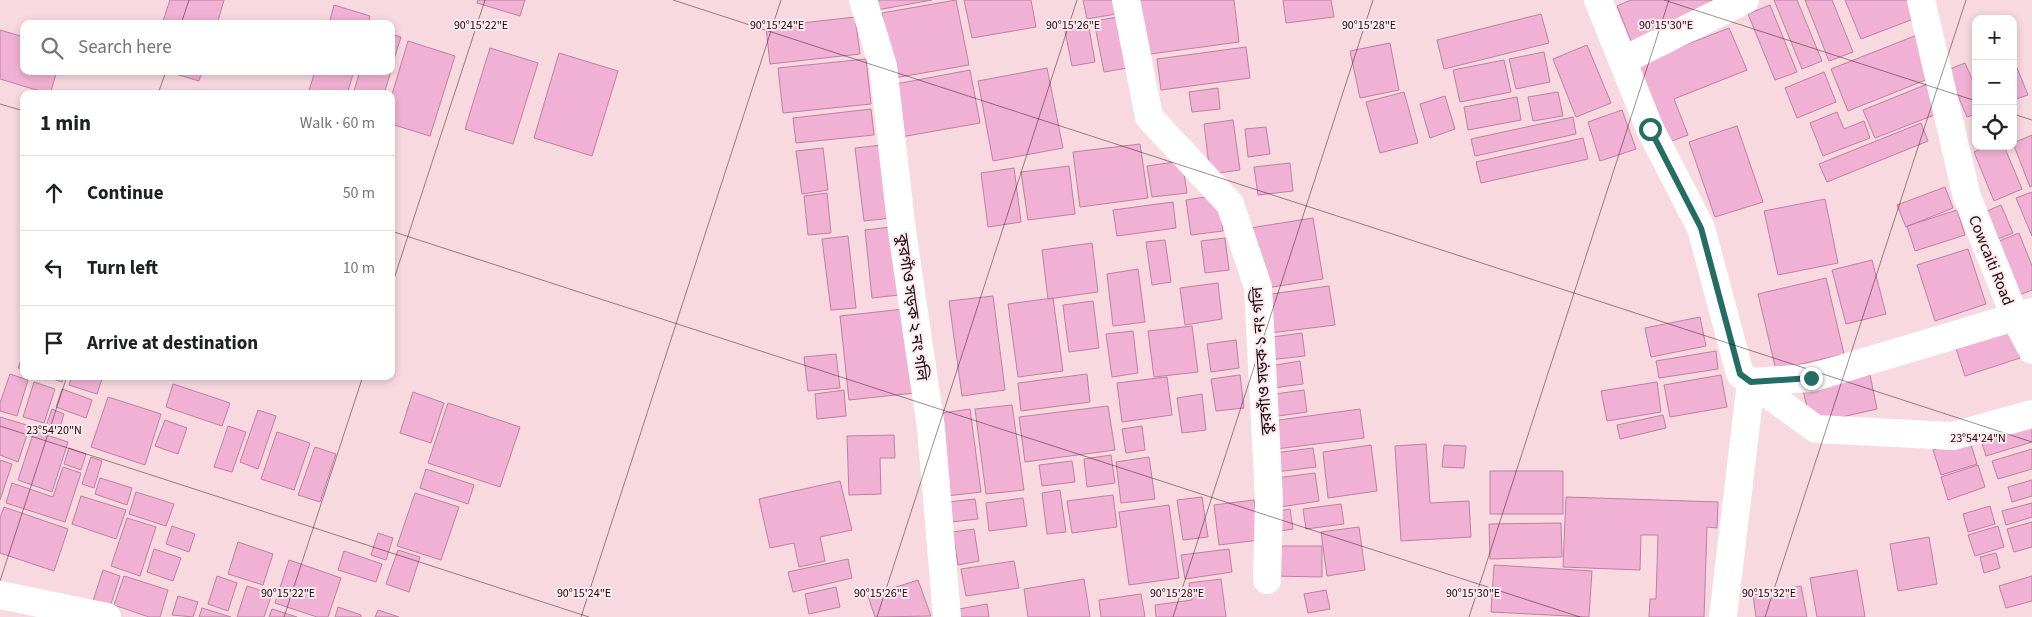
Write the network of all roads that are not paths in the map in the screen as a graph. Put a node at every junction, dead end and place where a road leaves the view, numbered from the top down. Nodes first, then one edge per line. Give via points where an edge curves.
1 (863, 0) edge
2 (1126, 0) edge
3 (1598, 0) edge
4 (1745, 0) edge
5 (1921, 0) edge
6 (1624, 60) junction
7 (2024, 315) edge
8 (2032, 350) edge
9 (1751, 382) junction
10 (2032, 414) edge
11 (1267, 580) dead end
12 (0, 596) edge
13 (107, 617) edge
14 (946, 617) edge
15 (1723, 617) edge

1 - 14 street, কুরগাঁও সড়ক ২ নং গলি via 883,66 902,231 931,428
2 - 11 street, কুরগাঁও সড়ক ১ নং গলি via 1149,117 1230,204 1258,287 1270,500
3 - 6 street
4 - 6 street
5 - 7 street, Cowcaiti Road via 1967,196
6 - 9 street via 1650,129 1701,228 1740,374
7 - 8 street, Cowcaiti Road
7 - 9 street via 1811,378
9 - 10 street via 1816,429 1953,436
9 - 15 street
12 - 13 street

